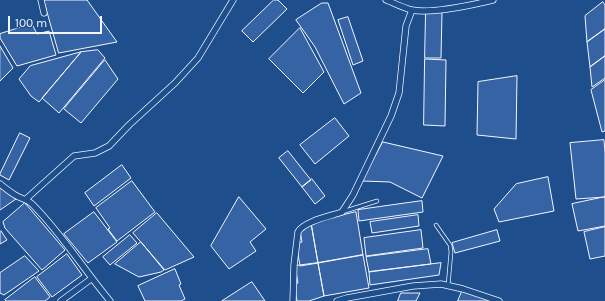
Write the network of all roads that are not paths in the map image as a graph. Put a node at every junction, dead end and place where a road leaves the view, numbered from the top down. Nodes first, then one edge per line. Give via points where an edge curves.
1 (42, 0) edge
2 (233, 0) edge
3 (386, 0) edge
4 (492, 0) edge
5 (412, 10) junction
6 (44, 14) dead end
7 (0, 184) edge
8 (26, 198) junction
9 (377, 201) dead end
10 (342, 212) junction
11 (436, 225) dead end
12 (91, 279) junction
13 (448, 286) junction
14 (61, 301) edge
15 (110, 301) edge
16 (293, 301) edge
17 (337, 301) edge
18 (499, 301) edge

1 - 6 street
2 - 8 street via 198,58 175,83 109,146 95,154 74,156
3 - 5 street
4 - 5 street via 444,9
5 - 10 street via 406,26 399,93 391,116 353,195
7 - 8 street via 16,196
8 - 12 street via 57,232
9 - 10 lane
10 - 16 street via 300,228 296,240
11 - 13 lane via 450,245
12 - 14 street
12 - 15 street
13 - 17 street via 413,286
13 - 18 street

